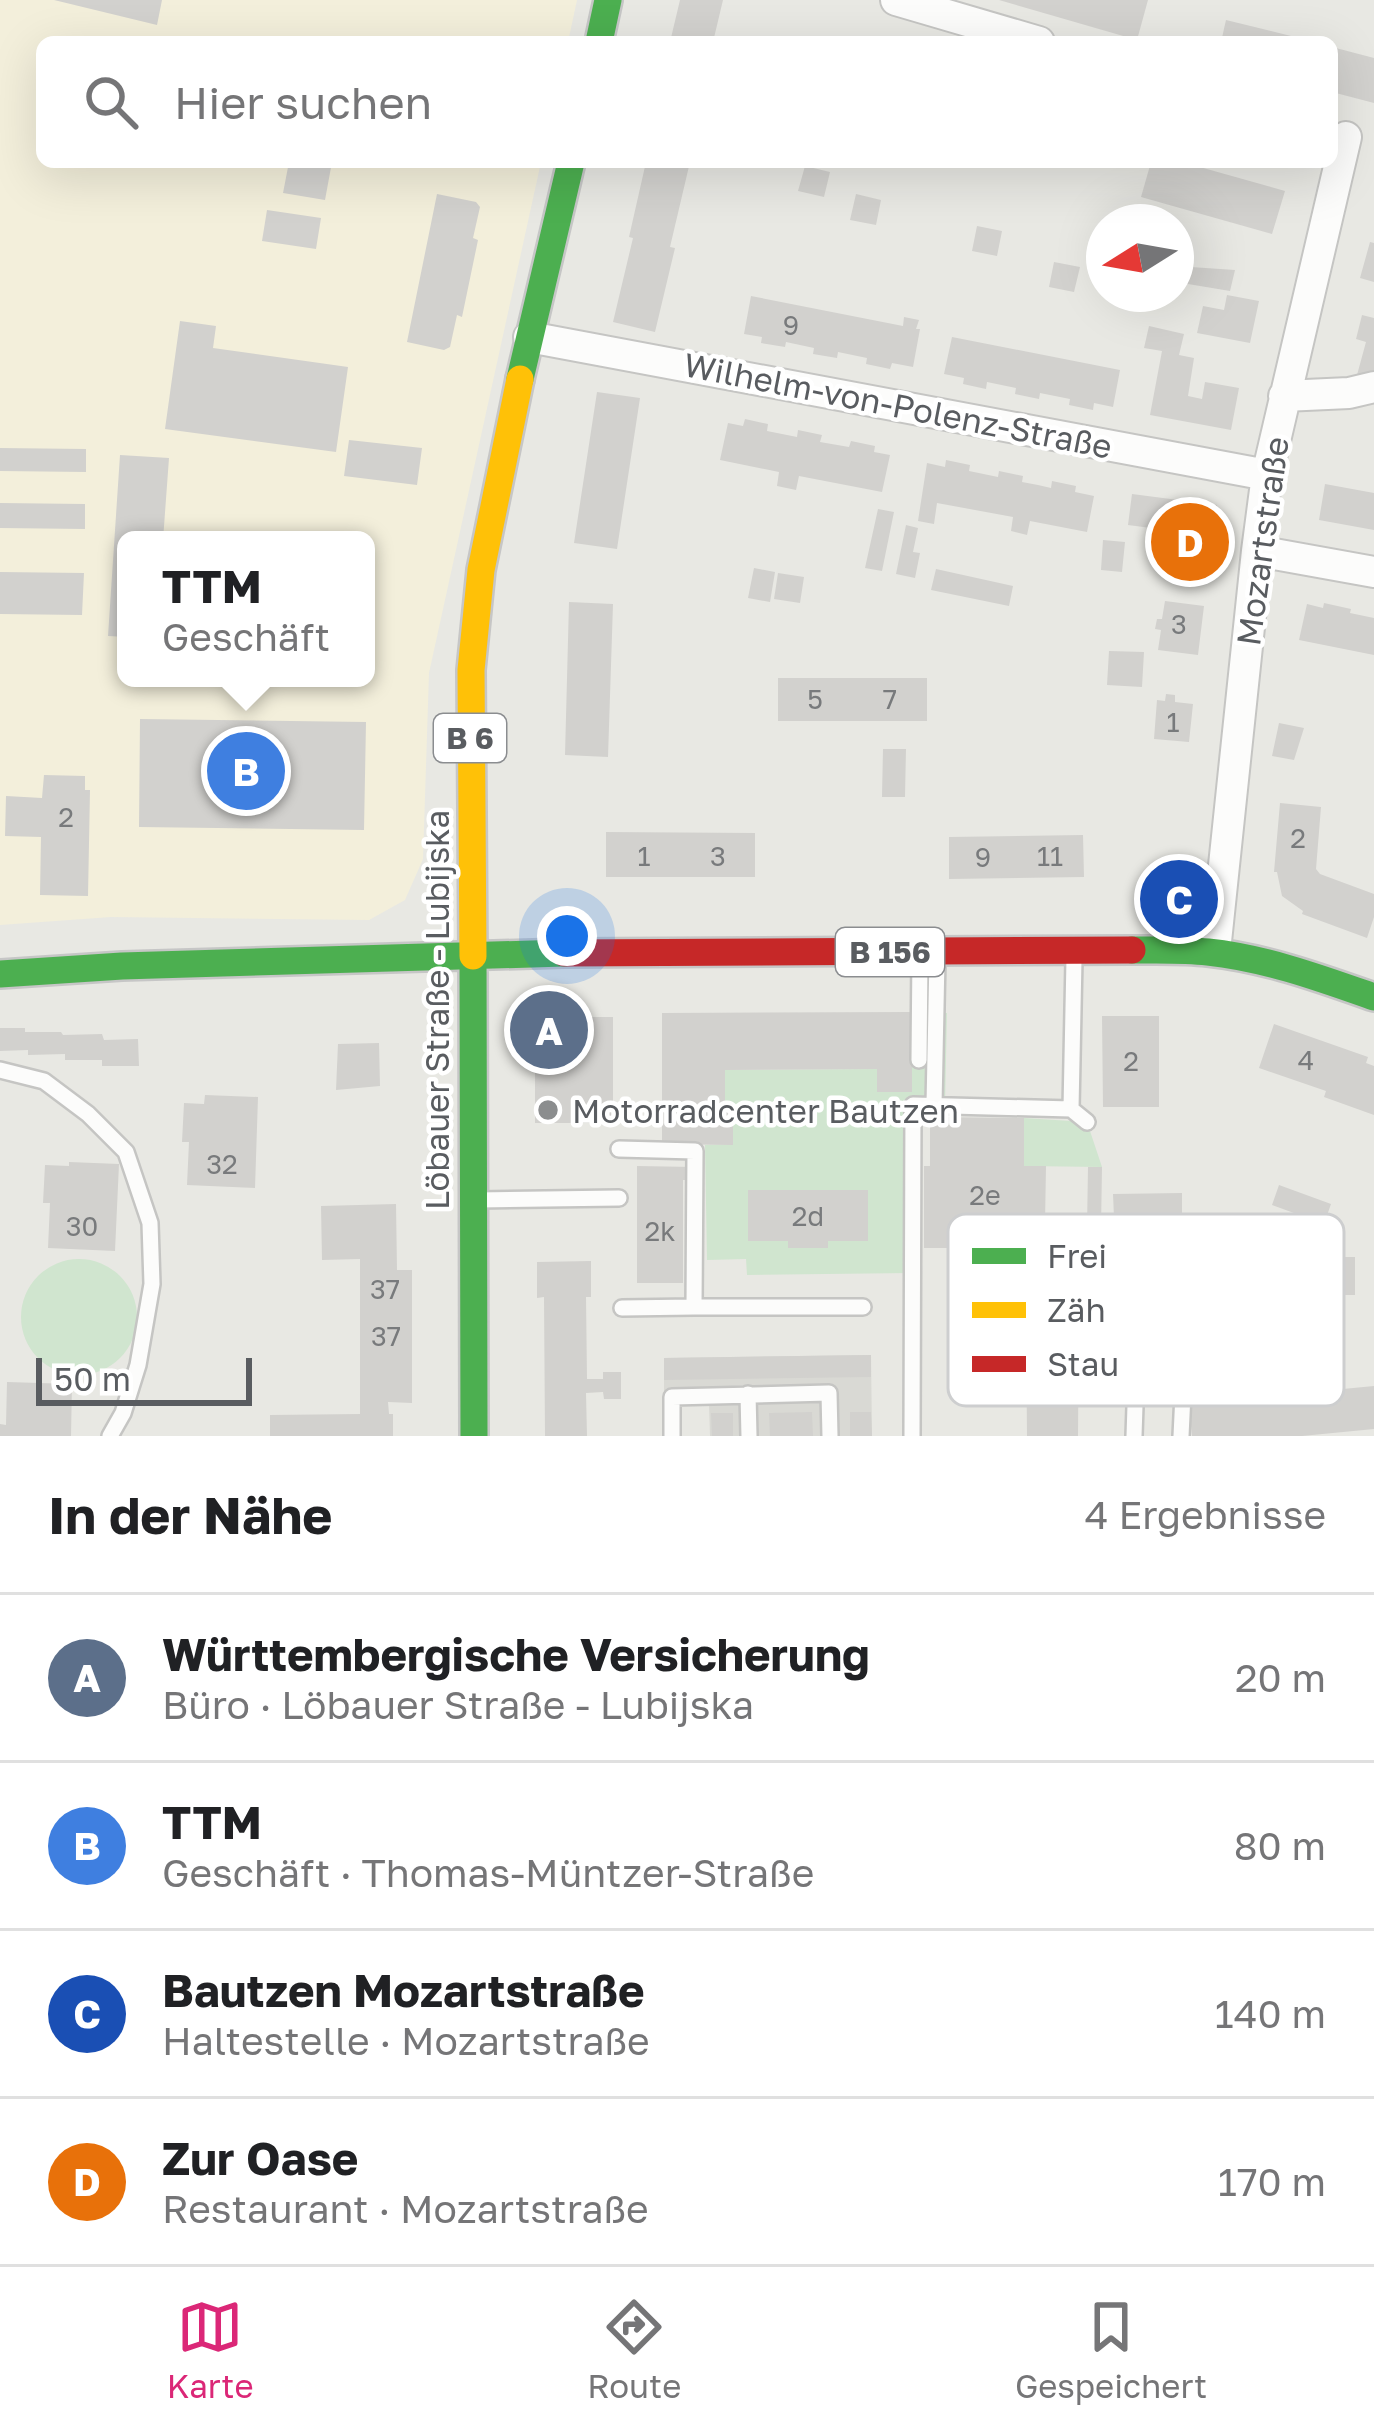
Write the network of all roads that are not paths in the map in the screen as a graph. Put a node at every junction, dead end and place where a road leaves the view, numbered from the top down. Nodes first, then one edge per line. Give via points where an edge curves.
1 (608, 0) edge
2 (896, 0) edge
3 (600, 36) edge
4 (1019, 36) edge
5 (1351, 138) edge
6 (570, 168) edge
7 (529, 337) junction
8 (1374, 387) edge
9 (1284, 396) junction
10 (1267, 475) junction
11 (1257, 551) junction
12 (1374, 572) edge
13 (1215, 951) junction
14 (928, 952) junction
15 (1074, 952) junction
16 (472, 956) junction
17 (0, 974) edge
18 (1374, 997) edge
19 (919, 1060) dead end
20 (0, 1070) edge
21 (934, 1105) junction
22 (1070, 1109) junction
23 (1087, 1122) dead end
24 (619, 1149) dead end
25 (619, 1198) dead end
26 (474, 1200) junction
27 (694, 1307) junction
28 (863, 1307) dead end
29 (622, 1308) dead end
30 (748, 1394) junction
31 (1135, 1406) edge
32 (1182, 1406) edge
33 (110, 1436) edge
34 (474, 1436) edge
35 (672, 1436) edge
36 (749, 1436) edge
37 (830, 1436) edge
38 (912, 1436) edge
39 (1134, 1436) edge
40 (1181, 1436) edge

1 - 3 main road
2 - 4 street
5 - 9 street, Mozartstraße
6 - 7 main road, Löbauer Straße - Lubijska / B 6
7 - 10 street, Wilhelm-von-Polenz-Straße
7 - 16 main road, Löbauer Straße - Lubijska / B 6 via 488,520 473,650
8 - 9 street
9 - 10 street, Mozartstraße
10 - 11 street, Mozartstraße
11 - 12 street
11 - 13 street, Mozartstraße
13 - 15 main road, B 156
13 - 18 main road, B 156
14 - 15 main road, B 156
14 - 16 main road, B 156
14 - 19 lane
14 - 21 lane
15 - 22 lane
16 - 17 main road, B 156
16 - 26 main road, Löbauer Straße - Lubijska
20 - 33 lane via 44,1081 126,1152 150,1223 152,1284 138,1365
21 - 22 lane
21 - 38 lane via 913,1106
22 - 23 lane
24 - 27 lane via 695,1151
25 - 26 lane
26 - 34 main road, Löbauer Straße - Lubijska
27 - 28 lane
27 - 29 lane
30 - 35 lane via 672,1396
30 - 36 lane
30 - 37 lane via 829,1393
31 - 39 lane
32 - 40 lane

